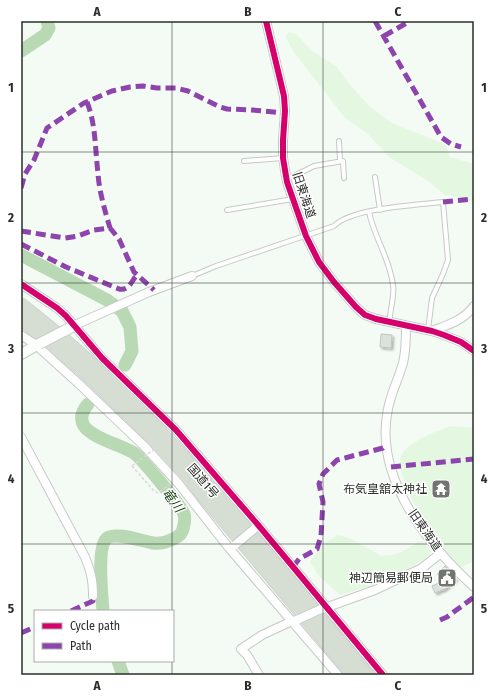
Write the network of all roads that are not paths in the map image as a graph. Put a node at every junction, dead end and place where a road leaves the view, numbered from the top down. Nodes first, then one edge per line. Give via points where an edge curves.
1 (266, 21) edge
2 (339, 141) dead end
3 (283, 158) junction
4 (244, 161) dead end
5 (340, 161) junction
6 (375, 177) dead end
7 (286, 178) junction
8 (344, 178) dead end
9 (293, 199) junction
10 (227, 210) dead end
11 (380, 210) junction
12 (369, 212) junction
13 (306, 236) junction
14 (192, 276) joint
15 (21, 284) edge
16 (21, 298) edge
17 (21, 305) edge
18 (474, 306) edge
19 (27, 321) edge
20 (390, 322) junction
21 (75, 325) junction
22 (406, 327) junction
23 (430, 331) junction
24 (21, 335) edge
25 (38, 345) junction
26 (474, 351) edge
27 (21, 354) edge
28 (21, 437) edge
29 (257, 527) junction
30 (232, 546) junction
31 (441, 553) junction
32 (474, 587) edge
33 (93, 596) dead end
34 (324, 608) junction
35 (295, 620) junction
36 (259, 675) edge
37 (338, 675) edge
38 (354, 675) edge
39 (366, 675) edge
40 (383, 675) edge

1 - 3 street, 旧東海道 via 284,96
2 - 5 lane
3 - 4 lane
3 - 7 street, 旧東海道
5 - 7 lane via 314,166
5 - 8 lane via 344,160
6 - 11 lane
7 - 9 street, 旧東海道
9 - 10 lane
9 - 13 street, 旧東海道
11 - 12 lane
11 - 23 lane via 393,206 443,202 448,260 432,298
12 - 13 lane via 355,215
12 - 20 lane via 393,284
13 - 14 lane
13 - 20 street, 旧東海道 via 319,262 356,307 368,317
14 - 21 street
15 - 21 street via 57,308
16 - 19 highway via 29,304
17 - 19 highway, 国道1号
18 - 23 street via 463,317
19 - 38 highway, 国道1号 via 82,369 149,434
19 - 39 highway, 国道1号 via 89,362 156,428 236,519
20 - 22 street, 旧東海道
21 - 25 street, bridge
21 - 29 street via 102,358 176,430
22 - 23 street
22 - 31 street, 旧東海道 via 403,363 389,399 386,444 391,467 411,513
23 - 26 street via 461,342
24 - 25 street
25 - 27 street
25 - 30 street via 145,447
28 - 33 street via 85,557 93,581
29 - 30 street, bridge
29 - 34 street
30 - 35 street
31 - 32 street, 旧東海道
31 - 34 street via 422,568 375,590
34 - 35 street, bridge
34 - 40 street
35 - 36 street via 262,635 241,649
35 - 37 street

